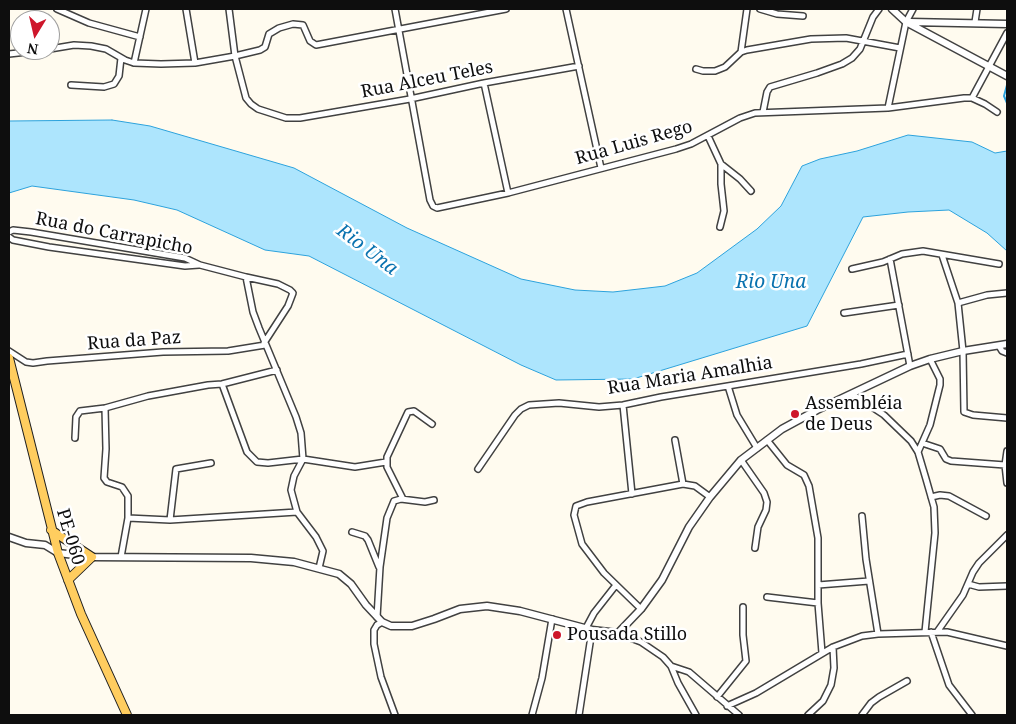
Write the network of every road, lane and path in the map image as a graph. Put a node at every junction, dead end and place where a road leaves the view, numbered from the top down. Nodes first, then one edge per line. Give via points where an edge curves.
1 (57, 9) edge
2 (146, 9) edge
3 (186, 9) edge
4 (229, 9) edge
5 (395, 9) edge
6 (506, 9) edge
7 (566, 9) edge
8 (747, 9) edge
9 (760, 9) edge
10 (879, 9) edge
11 (892, 9) edge
12 (913, 9) edge
13 (977, 9) edge
14 (803, 16) dead end
15 (906, 22) junction
16 (975, 22) junction
17 (1007, 23) edge
18 (399, 29) junction
19 (1007, 33) edge
20 (140, 37) junction
21 (864, 41) junction
22 (60, 47) edge
23 (900, 48) junction
24 (741, 52) junction
25 (235, 56) junction
26 (121, 58) junction
27 (134, 62) junction
28 (195, 63) junction
29 (579, 66) junction
30 (990, 66) junction
31 (696, 68) dead end
32 (1007, 76) edge
33 (484, 83) junction
34 (71, 85) dead end
35 (972, 98) junction
36 (410, 99) junction
37 (888, 108) junction
38 (764, 112) junction
39 (997, 112) dead end
40 (708, 136) junction
41 (721, 164) junction
42 (601, 168) junction
43 (751, 191) dead end
44 (508, 193) junction
45 (720, 227) dead end
46 (9, 232) edge
47 (9, 237) edge
48 (942, 255) junction
49 (890, 259) junction
50 (999, 264) dead end
51 (200, 265) junction
52 (852, 269) dead end
53 (246, 277) junction
54 (1007, 293) edge
55 (958, 303) junction
56 (899, 305) junction
57 (844, 313) dead end
58 (265, 344) junction
59 (1007, 344) edge
60 (999, 346) junction
61 (9, 351) edge
62 (963, 351) junction
63 (1007, 353) edge
64 (908, 354) junction
65 (9, 358) edge
66 (930, 359) junction
67 (910, 366) junction
68 (276, 370) junction
69 (222, 384) junction
70 (728, 386) junction
71 (852, 394) junction
72 (623, 405) junction
73 (105, 408) junction
74 (1007, 418) edge
75 (432, 424) dead end
76 (74, 438) dead end
77 (675, 440) dead end
78 (767, 440) junction
79 (922, 443) junction
80 (757, 448) junction
81 (1007, 451) edge
82 (918, 452) junction
83 (303, 459) junction
84 (741, 460) junction
85 (386, 462) junction
86 (211, 463) dead end
87 (1005, 465) junction
88 (478, 469) dead end
89 (1007, 483) edge
90 (683, 484) junction
91 (632, 494) junction
92 (710, 496) junction
93 (931, 497) junction
94 (403, 498) junction
95 (434, 500) dead end
96 (297, 512) junction
97 (862, 516) dead end
98 (986, 516) dead end
99 (128, 518) junction
100 (170, 520) junction
101 (51, 530) junction
102 (352, 532) dead end
103 (1007, 535) edge
104 (9, 537) edge
105 (754, 548) dead end
106 (58, 553) junction
107 (92, 557) junction
108 (121, 557) junction
109 (380, 567) junction
110 (319, 568) junction
111 (68, 580) junction
112 (870, 581) junction
113 (968, 584) junction
114 (616, 585) junction
115 (818, 585) junction
116 (1007, 586) edge
117 (767, 597) dead end
118 (818, 603) junction
119 (744, 607) dead end
120 (641, 609) junction
121 (380, 620) junction
122 (552, 620) junction
123 (589, 629) junction
124 (931, 632) junction
125 (618, 633) junction
126 (878, 634) junction
127 (1007, 646) edge
128 (833, 647) junction
129 (822, 653) junction
130 (670, 666) junction
131 (907, 681) dead end
132 (717, 697) junction
133 (727, 706) junction
134 (127, 715) edge
135 (395, 715) edge
136 (532, 715) edge
137 (578, 715) edge
138 (696, 715) edge
139 (739, 715) edge
140 (808, 715) edge
141 (862, 715) edge
142 (972, 715) edge

1 - 20 street via 89,23
2 - 20 street
3 - 28 street
4 - 25 street, Rua Alceu Teles
5 - 18 street
6 - 18 street
7 - 29 street
8 - 24 street
9 - 14 street
10 - 21 street
11 - 15 street
12 - 15 street
13 - 16 street
15 - 16 street
15 - 23 street
15 - 30 street
16 - 17 street
18 - 25 street via 316,45 310,41 303,25 293,24 269,34 262,48
18 - 36 street
19 - 30 street
20 - 27 street
21 - 23 street
21 - 24 street via 841,37 811,39
21 - 38 street via 847,62 770,87
22 - 26 street via 91,46 106,49
23 - 37 street
24 - 31 street via 715,71
25 - 28 street
25 - 36 street, Rua Alceu Teles via 248,101 258,109 280,116 300,118
26 - 27 street
26 - 34 street via 119,76 114,84 104,87
27 - 28 street
29 - 33 street, Rua Alceu Teles
29 - 42 street
30 - 32 street
30 - 35 street
33 - 36 street, Rua Alceu Teles
33 - 44 street
35 - 37 street, Rua Luis Rego
35 - 39 street
36 - 44 street, Rua Luis Rego via 430,202 435,208
37 - 38 street, Rua Luis Rego
38 - 40 street, Rua Luis Rego via 740,118
40 - 41 street
40 - 42 street, Rua Luis Rego via 676,149
41 - 43 street
41 - 45 street via 724,211
42 - 44 street, Rua Luis Rego
46 - 51 street, Rua do Carrapicho via 31,232 185,258
47 - 51 street, Rua do Carrapicho via 49,247 186,266
48 - 49 street via 923,251
48 - 50 street
48 - 55 street
49 - 52 street
49 - 56 street
51 - 53 street
53 - 58 street via 253,312
53 - 58 street via 278,284 293,293
54 - 55 street
55 - 62 street
56 - 57 street
56 - 64 street
58 - 61 street, Rua da Paz via 228,351 163,352 33,364
58 - 68 street
59 - 60 street
60 - 62 street
60 - 63 street via 1002,352
62 - 66 street
62 - 74 street via 964,412
64 - 67 street
64 - 70 street, Rua Maria Amalhia
65 - 101 main road, PE-060 / PE-060
66 - 67 street
66 - 79 street via 940,385
67 - 71 street
68 - 69 street
68 - 83 street via 301,433
69 - 73 street via 148,396
69 - 83 street via 247,452 253,460 268,463
70 - 72 street, Rua Maria Amalhia
70 - 80 street via 737,414
71 - 78 street via 800,419
71 - 82 street via 884,415 912,441
72 - 88 street, Rua Maria Amalhia via 553,403 524,406
72 - 91 street
73 - 76 street via 78,412
73 - 99 street via 104,478 127,492
75 - 85 street via 414,411 408,412
77 - 90 street
78 - 80 street
78 - 115 street via 787,465 804,475 809,486 818,538
79 - 82 street
79 - 87 street via 940,449 951,461
80 - 84 street
81 - 87 street
82 - 93 street
83 - 85 street via 355,467
83 - 96 street via 291,490
84 - 92 street
84 - 105 street via 767,502
85 - 94 street
86 - 100 street via 176,469
87 - 89 street
90 - 91 street
90 - 92 street via 695,486
91 - 114 street via 582,503 574,510 582,544
92 - 120 street via 689,527 662,580
93 - 98 street via 949,496
93 - 124 street via 935,533
94 - 95 street via 425,502
94 - 109 street via 394,501 387,518
96 - 100 street
96 - 110 street via 316,537 322,551
97 - 112 street
99 - 100 street
99 - 108 street
101 - 106 main road, PE-060 / PE-060
101 - 107 main road
102 - 109 street via 365,536
103 - 113 street via 979,563
104 - 106 street via 44,545
106 - 107 street
106 - 111 main road, PE-060 / PE-060
107 - 108 street
107 - 111 main road
108 - 110 street via 266,558
109 - 121 street
110 - 121 street via 339,574 351,584
111 - 134 main road, PE-060 / PE-060
112 - 115 street
112 - 126 street
113 - 116 street
113 - 124 street via 964,596
114 - 120 street
114 - 123 street via 594,613
115 - 118 street
117 - 118 street
118 - 129 street
119 - 132 street via 746,661
120 - 125 street
121 - 122 street via 391,626 412,626 460,608 487,606
121 - 135 street via 374,630 374,644 381,677
122 - 123 street
122 - 136 street
123 - 125 street
123 - 137 street
124 - 126 street
124 - 127 street via 960,634
124 - 142 street via 949,685
125 - 130 street via 658,652
126 - 128 street via 862,636
128 - 129 street
128 - 140 street via 831,685 823,702
129 - 133 street
130 - 132 street via 689,672
130 - 138 street
131 - 141 street via 871,703
132 - 133 street
133 - 139 street

